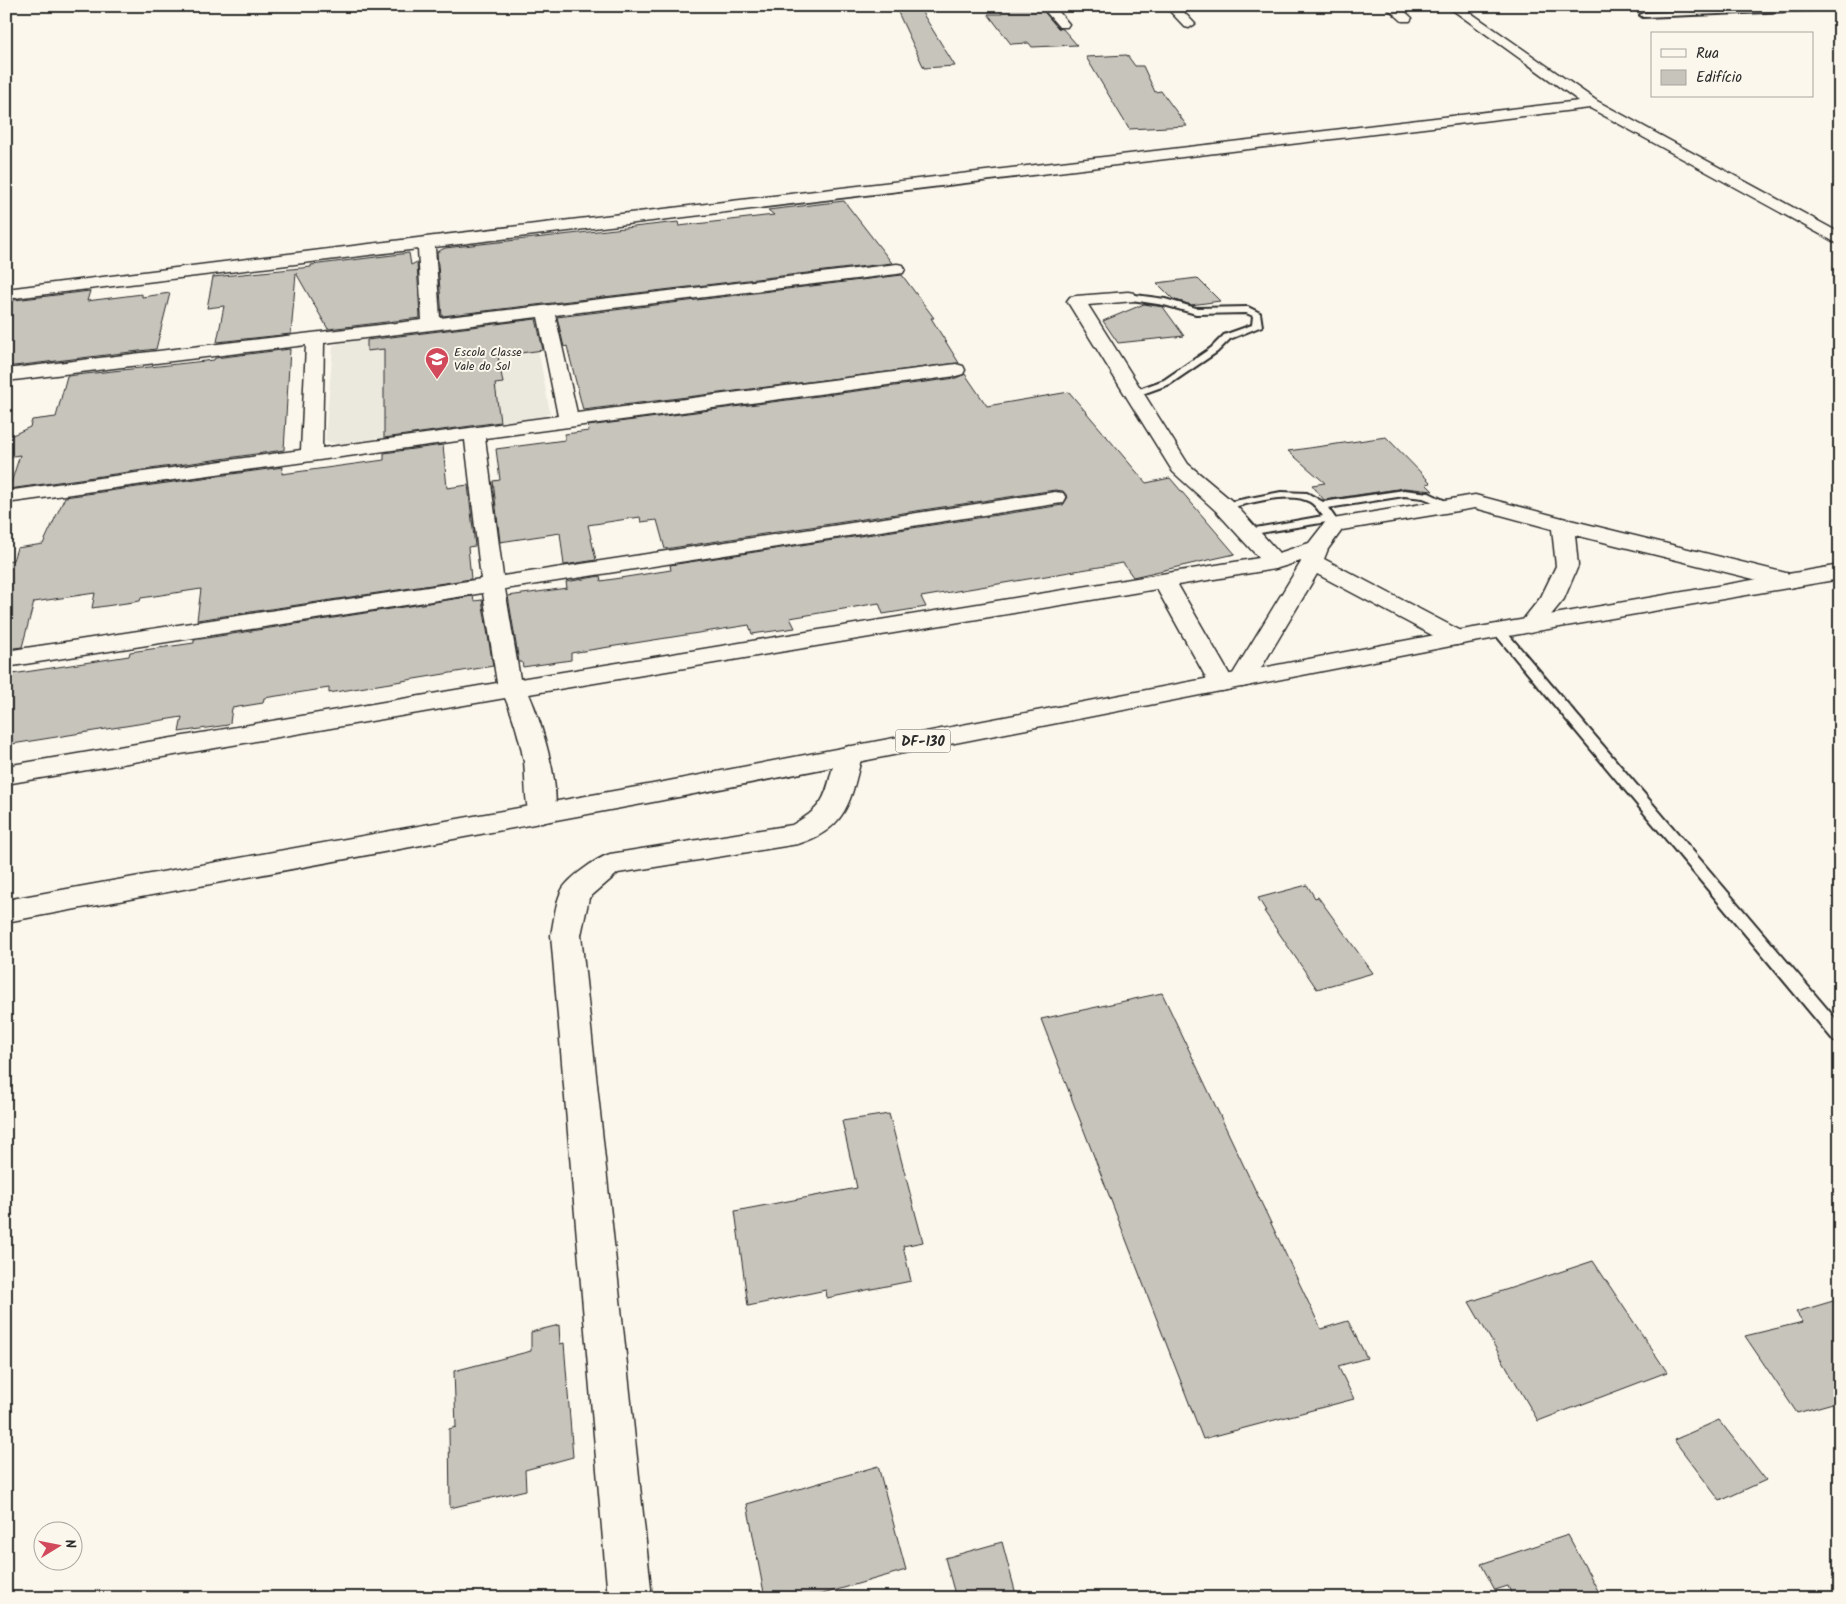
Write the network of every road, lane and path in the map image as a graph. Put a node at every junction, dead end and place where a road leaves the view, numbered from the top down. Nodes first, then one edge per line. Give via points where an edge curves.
1 (1047, 6) edge
2 (1171, 6) edge
3 (1391, 6) edge
4 (1453, 6) edge
5 (1840, 7) edge
6 (1643, 15) dead end
7 (1406, 18) dead end
8 (1063, 24) dead end
9 (1189, 24) dead end
10 (1592, 104) junction
11 (1840, 240) edge
12 (426, 242) junction
13 (897, 269) dead end
14 (6, 294) edge
15 (1128, 297) joint
16 (545, 310) junction
17 (431, 324) junction
18 (315, 337) junction
19 (956, 370) dead end
20 (6, 375) edge
21 (1134, 394) junction
22 (569, 420) junction
23 (474, 433) junction
24 (311, 456) junction
25 (6, 497) edge
26 (1055, 498) dead end
27 (1449, 505) junction
28 (1224, 506) junction
29 (1319, 506) junction
30 (1332, 522) junction
31 (1563, 525) junction
32 (1248, 532) junction
33 (1314, 555) junction
34 (1275, 562) junction
35 (1840, 572) edge
36 (1164, 580) junction
37 (1790, 581) junction
38 (493, 584) junction
39 (1530, 626) junction
40 (1499, 631) junction
41 (1456, 638) junction
42 (6, 659) edge
43 (1232, 681) junction
44 (514, 688) junction
45 (849, 755) junction
46 (6, 775) edge
47 (542, 813) junction
48 (6, 911) edge
49 (1840, 1036) edge
50 (630, 1598) edge

1 - 8 street
2 - 9 street
3 - 7 street
4 - 10 street
5 - 6 lane
10 - 11 street
10 - 12 street via 1110,164
12 - 14 street
12 - 17 street
13 - 16 street
15 - 21 street via 1076,301
15 - 21 lane via 1165,302 1196,311 1248,310 1259,321 1257,326 1224,337 1214,350 1167,382
16 - 17 street
16 - 22 street
17 - 18 street
18 - 20 street
18 - 24 street
19 - 22 street
21 - 28 street via 1180,468
22 - 23 street
23 - 24 street
23 - 38 street
24 - 25 street
26 - 38 street
27 - 29 lane via 1426,495 1404,493
27 - 30 street
27 - 31 street via 1475,501
28 - 29 lane via 1302,494
28 - 32 street
29 - 30 lane
30 - 32 lane
30 - 33 street
31 - 37 street
31 - 39 street via 1567,566 1552,599
32 - 34 street
33 - 34 street
33 - 41 street
33 - 43 street
34 - 36 street
35 - 37 street, DF-130
36 - 43 street
36 - 44 street
37 - 39 street, DF-130
38 - 42 street
38 - 44 street via 508,680
39 - 40 street, DF-130
40 - 41 street, DF-130
40 - 49 lane
41 - 43 street, DF-130
43 - 45 street, DF-130
44 - 46 street
44 - 47 street via 528,724 537,762 542,785
45 - 47 street, DF-130
45 - 50 street via 836,806 820,822 798,834 610,864 575,893 566,935
47 - 48 street, DF-130

